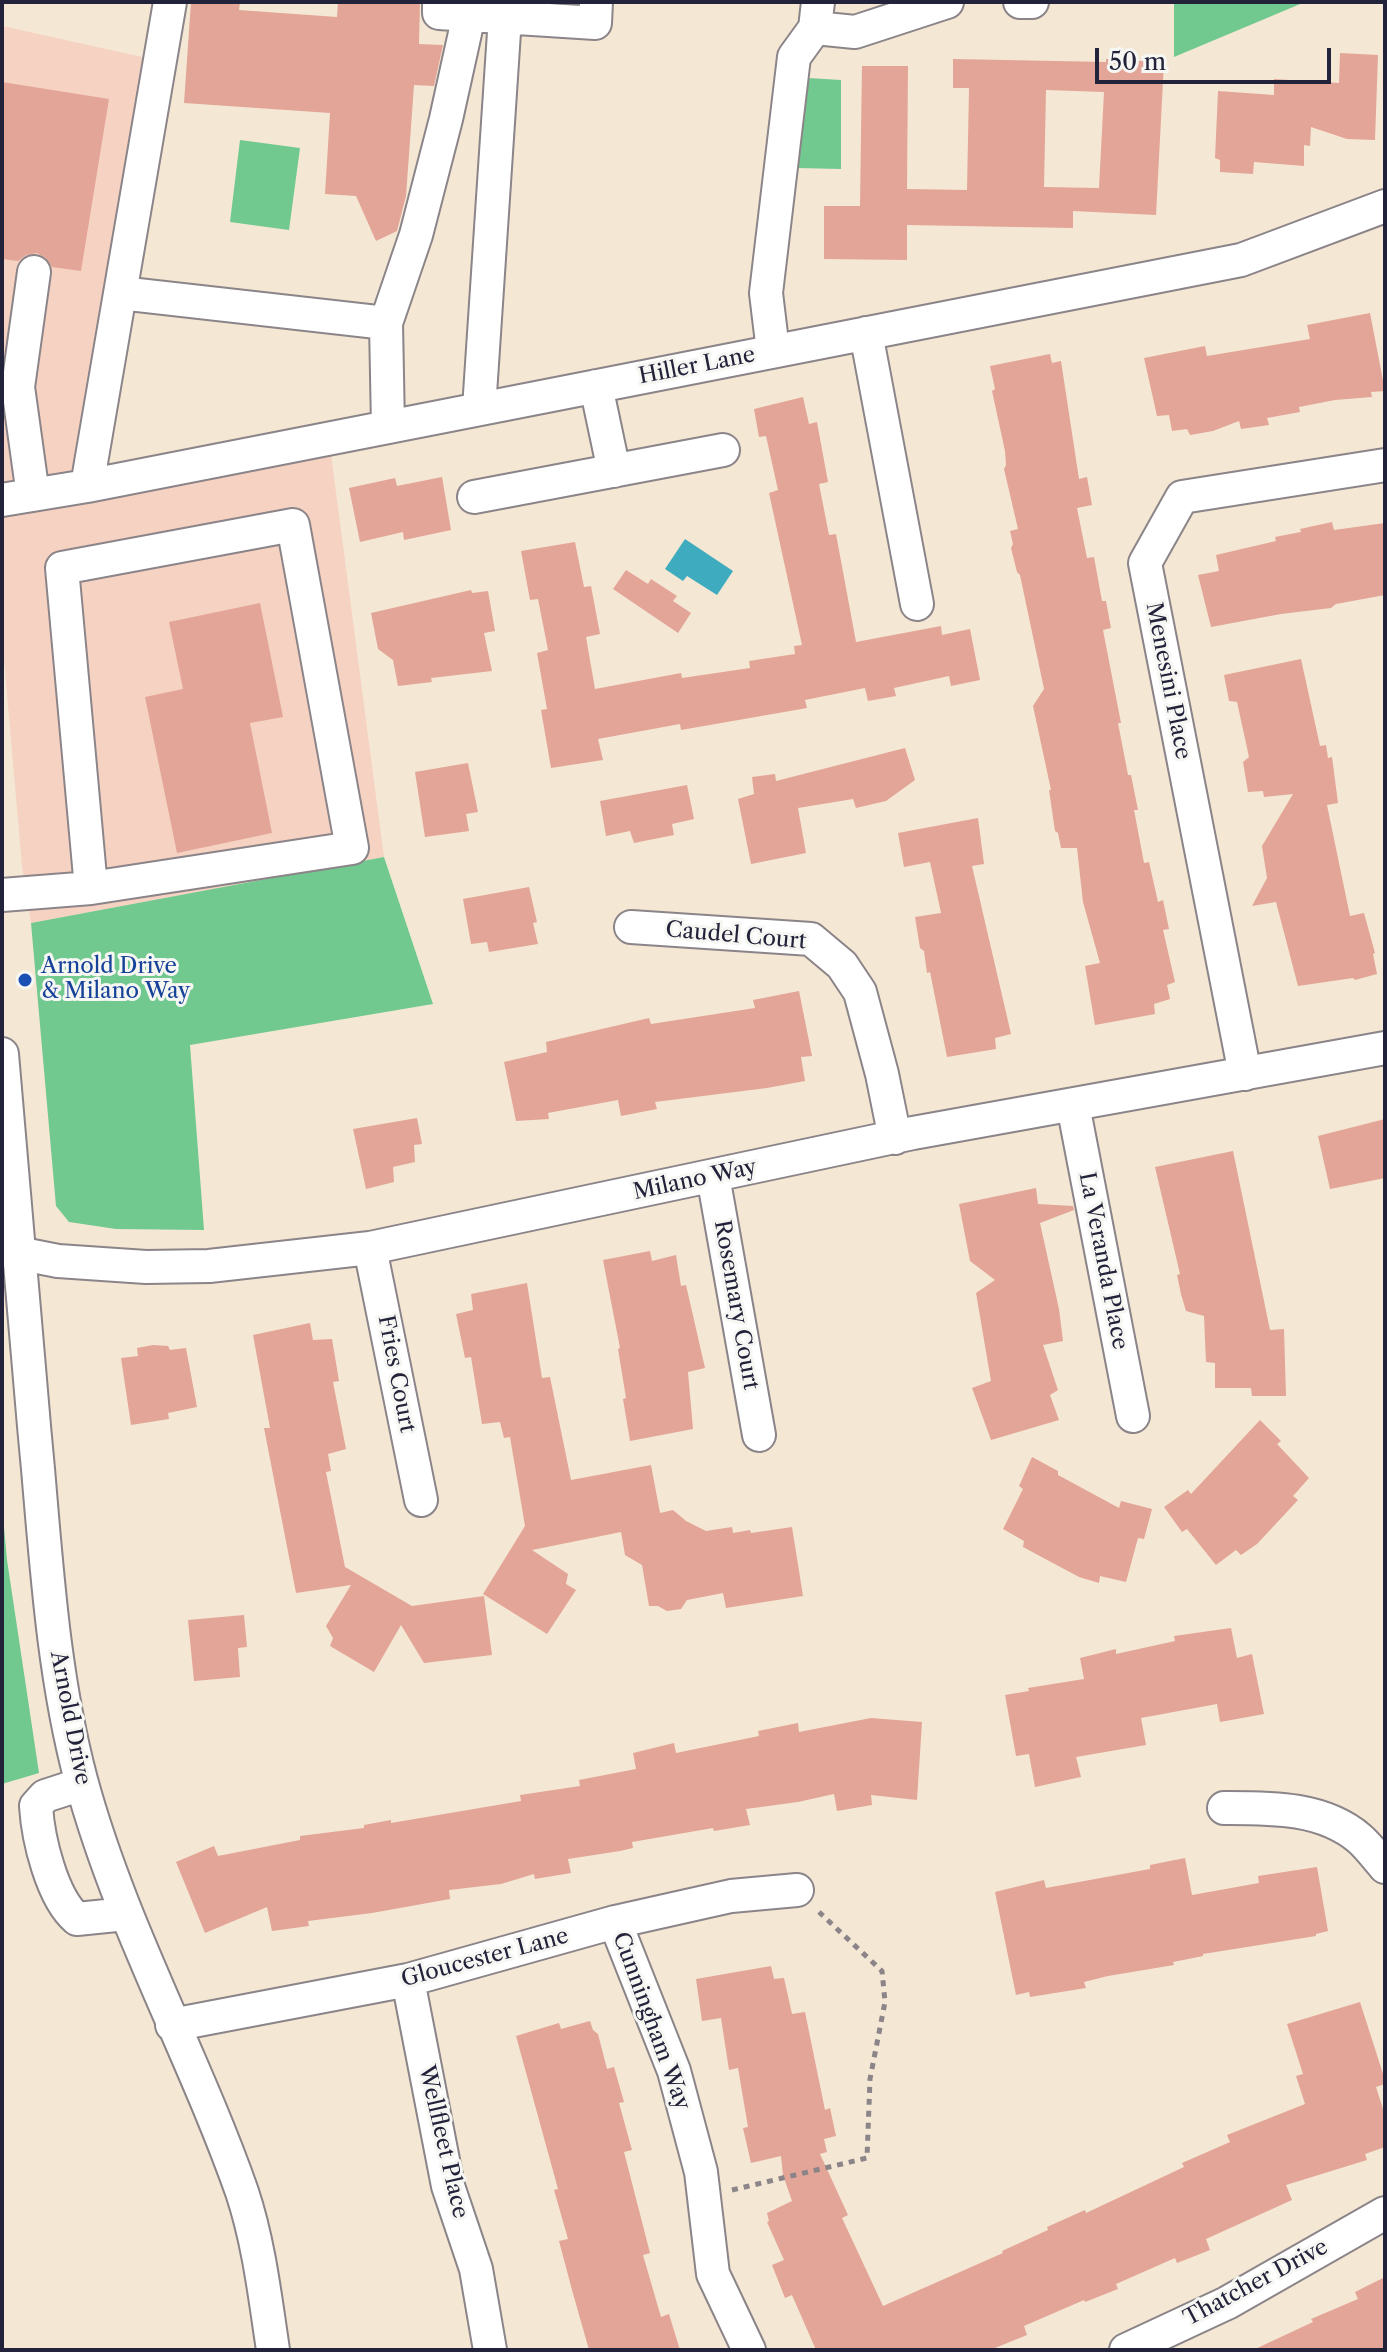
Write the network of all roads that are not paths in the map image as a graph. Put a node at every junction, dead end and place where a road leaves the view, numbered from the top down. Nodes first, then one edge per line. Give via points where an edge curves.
1 (170, 2) edge
2 (439, 2) edge
3 (596, 2) edge
4 (947, 2) edge
5 (1020, 2) edge
6 (1032, 2) edge
7 (469, 15) junction
8 (817, 15) edge
9 (505, 17) junction
10 (1385, 206) edge
11 (34, 272) dead end
12 (120, 293) junction
13 (386, 323) junction
14 (866, 333) junction
15 (773, 351) junction
16 (596, 386) junction
17 (479, 409) junction
18 (388, 427) junction
19 (723, 450) dead end
20 (1385, 465) edge
21 (614, 471) junction
22 (87, 486) junction
23 (474, 497) dead end
24 (18, 498) edge
25 (917, 604) dead end
26 (91, 888) junction
27 (2, 895) edge
28 (631, 927) dead end
29 (1385, 1048) edge
30 (2, 1054) edge
31 (1245, 1074) junction
32 (1073, 1105) junction
33 (895, 1138) junction
34 (713, 1176) junction
35 (370, 1248) junction
36 (10, 1253) edge
37 (1133, 1416) dead end
38 (759, 1435) dead end
39 (421, 1500) dead end
40 (82, 1784) junction
41 (1224, 1808) dead end
42 (1385, 1867) edge
43 (797, 1890) road end
44 (126, 1914) junction
45 (615, 1922) junction
46 (408, 1980) junction
47 (172, 2025) junction
48 (1385, 2213) edge
49 (273, 2350) edge
50 (490, 2350) edge
51 (749, 2350) edge
52 (1126, 2350) edge

1 - 12 street
2 - 7 street via 439,13
3 - 9 street via 595,23
4 - 8 street via 855,32
5 - 6 street
7 - 9 street
7 - 13 street via 416,235
8 - 15 street via 794,57 766,293
9 - 17 street
10 - 14 street, Hiller Lane via 1241,260
11 - 24 street via 18,387
12 - 13 street
12 - 22 street
13 - 18 street
14 - 15 street, Hiller Lane
14 - 25 street
15 - 16 street, Hiller Lane
16 - 17 street, Hiller Lane
16 - 21 street
17 - 18 street, Hiller Lane
18 - 22 street, Hiller Lane
19 - 21 street
20 - 31 street, Menesini Place via 1182,497 1145,563
21 - 23 street
22 - 24 street, Hiller Lane
26 - 26 street via 62,568 293,525 352,848
26 - 27 street
28 - 33 street, Caudel Court via 811,939 842,965 860,992
29 - 31 street, Milano Way
30 - 36 street, Arnold Drive
31 - 32 street, Milano Way
32 - 33 street, Milano Way
32 - 37 street, La Veranda Place
33 - 34 street, Milano Way
34 - 35 street, Milano Way
34 - 38 street, Rosemary Court
35 - 36 street, Milano Way via 209,1266 146,1267
35 - 39 street, Fries Court
36 - 40 street, Arnold Drive via 58,1666
40 - 44 street, Arnold Drive
40 - 44 street via 45,1796 36,1806 49,1869 77,1919
41 - 42 street via 1322,1816 1360,1839
43 - 45 street, Gloucester Lane via 731,1896
44 - 47 street, Arnold Drive
45 - 46 street, Gloucester Lane
45 - 51 street, Cunningham Way via 674,2071 701,2172 713,2274
46 - 47 street, Gloucester Lane
46 - 50 street, Wellfleet Place via 448,2186 476,2269
47 - 49 street, Arnold Drive via 243,2194 258,2250
48 - 52 street, Thatcher Drive via 1227,2303

